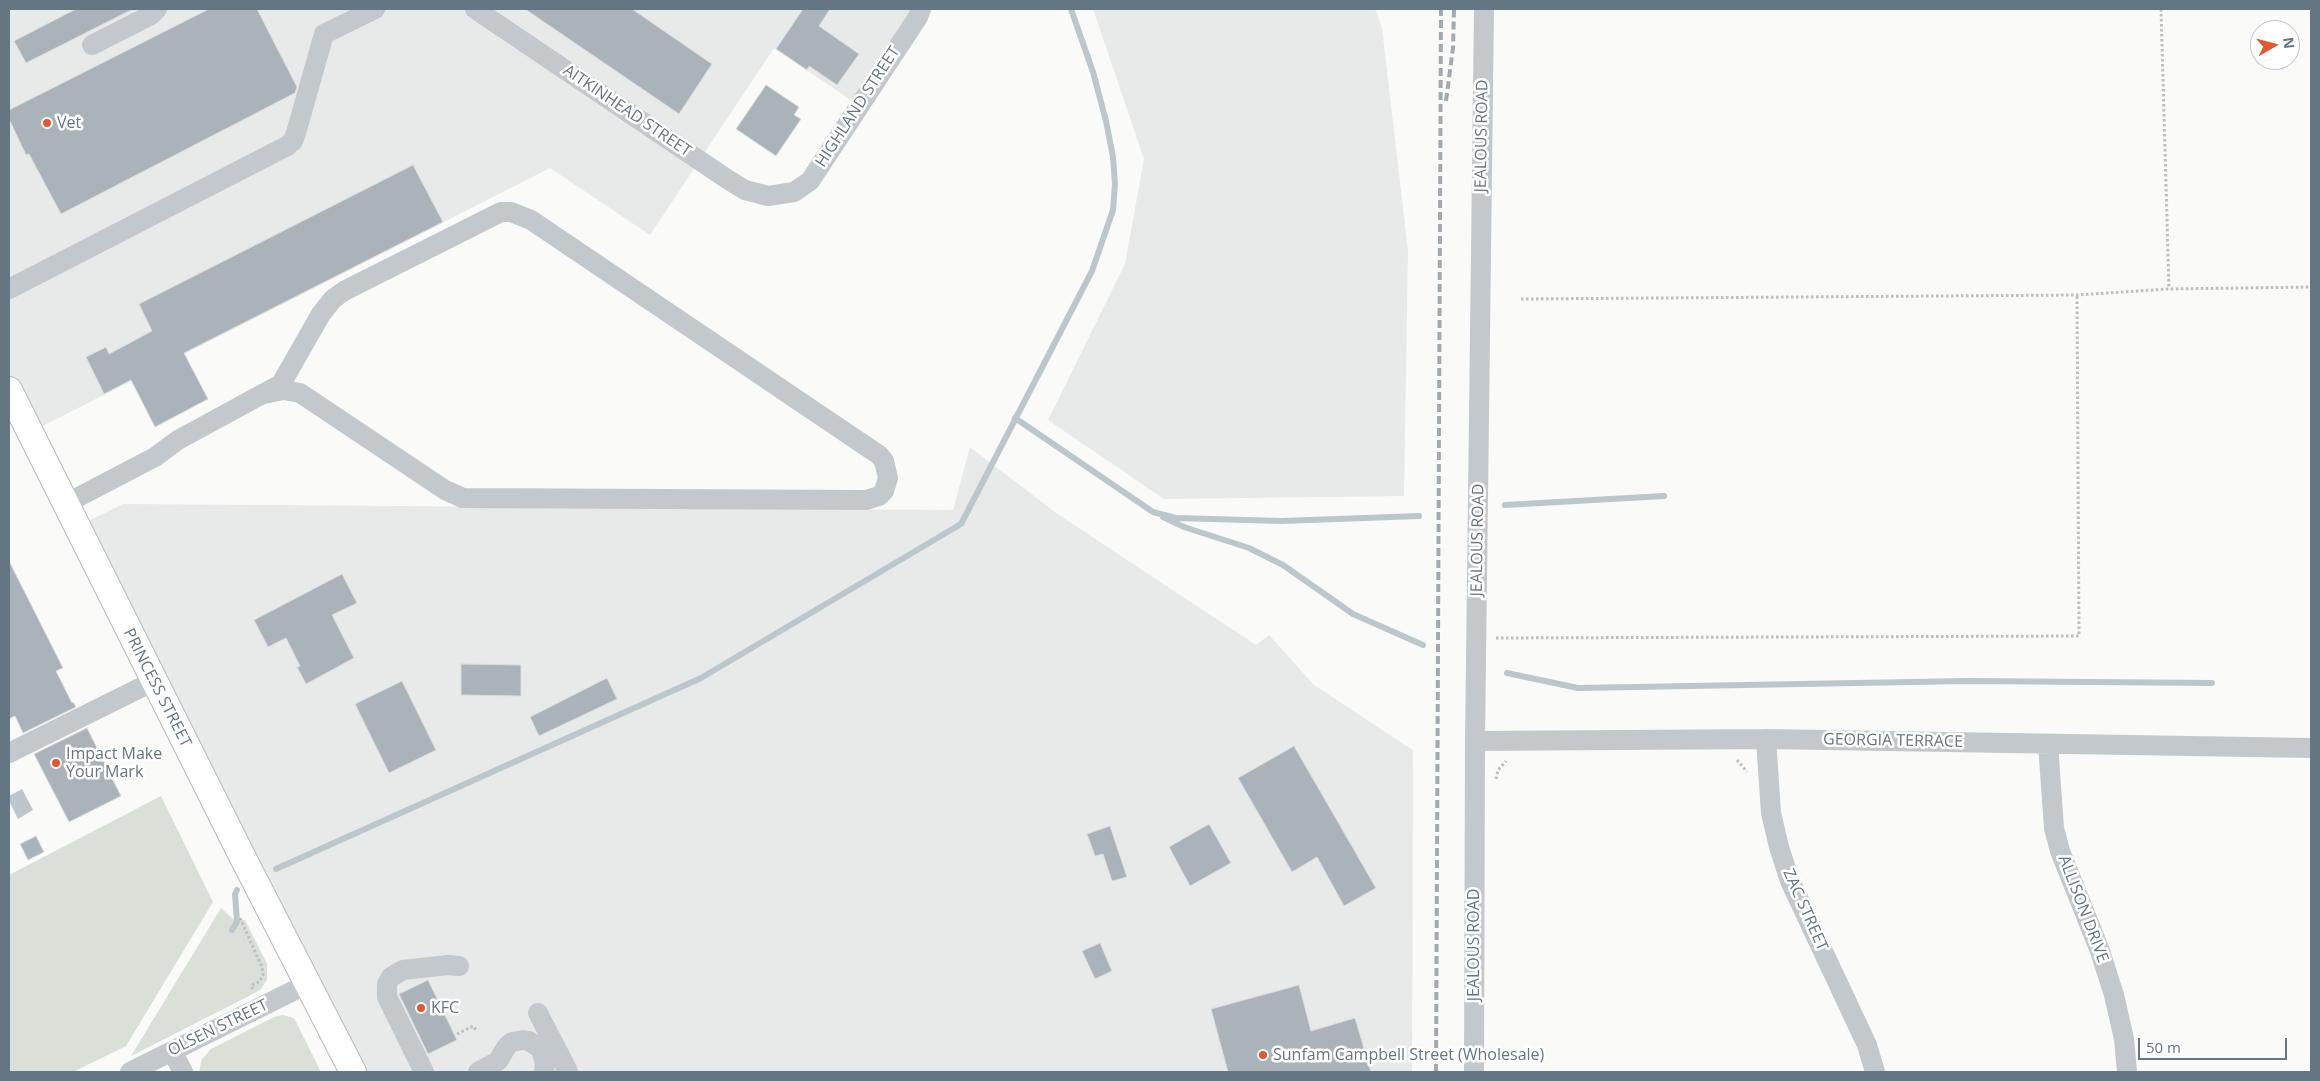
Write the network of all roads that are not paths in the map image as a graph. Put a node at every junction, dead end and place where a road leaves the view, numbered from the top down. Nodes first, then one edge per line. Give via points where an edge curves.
1 (157, 9) edge
2 (375, 9) edge
3 (475, 9) edge
4 (921, 9) edge
5 (1484, 9) edge
6 (92, 45) dead end
7 (785, 194) joint
8 (9, 289) edge
9 (9, 390) edge
10 (264, 394) junction
11 (66, 504) junction
12 (154, 681) junction
13 (1766, 739) junction
14 (1475, 741) junction
15 (2048, 744) junction
16 (2311, 748) edge
17 (9, 753) edge
18 (459, 966) dead end
19 (307, 984) junction
20 (538, 1014) dead end
21 (172, 1051) junction
22 (130, 1072) edge
23 (182, 1072) edge
24 (353, 1072) edge
25 (424, 1072) edge
26 (478, 1072) edge
27 (544, 1072) edge
28 (565, 1072) edge
29 (1474, 1072) edge
30 (1875, 1072) edge
31 (2127, 1072) edge

1 - 6 street
2 - 8 street via 324,34 296,133 287,146
3 - 7 street, AITKINHEAD STREET via 727,179 759,194
4 - 7 street, HIGHLAND STREET via 810,181 802,188
5 - 14 street, JEALOUS ROAD
9 - 11 main road, PRINCESS STREET
10 - 10 street via 283,390 300,393 445,490 463,498 866,500 879,496 888,478 879,455 531,220 511,212 490,216 344,290 321,314 281,384
10 - 11 street
11 - 12 main road, PRINCESS STREET
12 - 17 street
12 - 19 main road, PRINCESS STREET
13 - 14 street, GEORGIA TERRACE
13 - 15 street, GEORGIA TERRACE
13 - 30 street, ZAC STREET via 1771,813 1790,881 1867,1045
14 - 29 street, JEALOUS ROAD
15 - 16 street, GEORGIA TERRACE
15 - 31 street, ALLISON DRIVE via 2054,828 2114,995 2124,1039
18 - 25 street via 403,970 387,984 387,997
19 - 21 street, OLSEN STREET
19 - 24 main road, PRINCESS STREET
20 - 28 street via 568,1071
21 - 22 street, OLSEN STREET
21 - 23 street
26 - 27 street via 498,1061 512,1042 523,1040 541,1049

